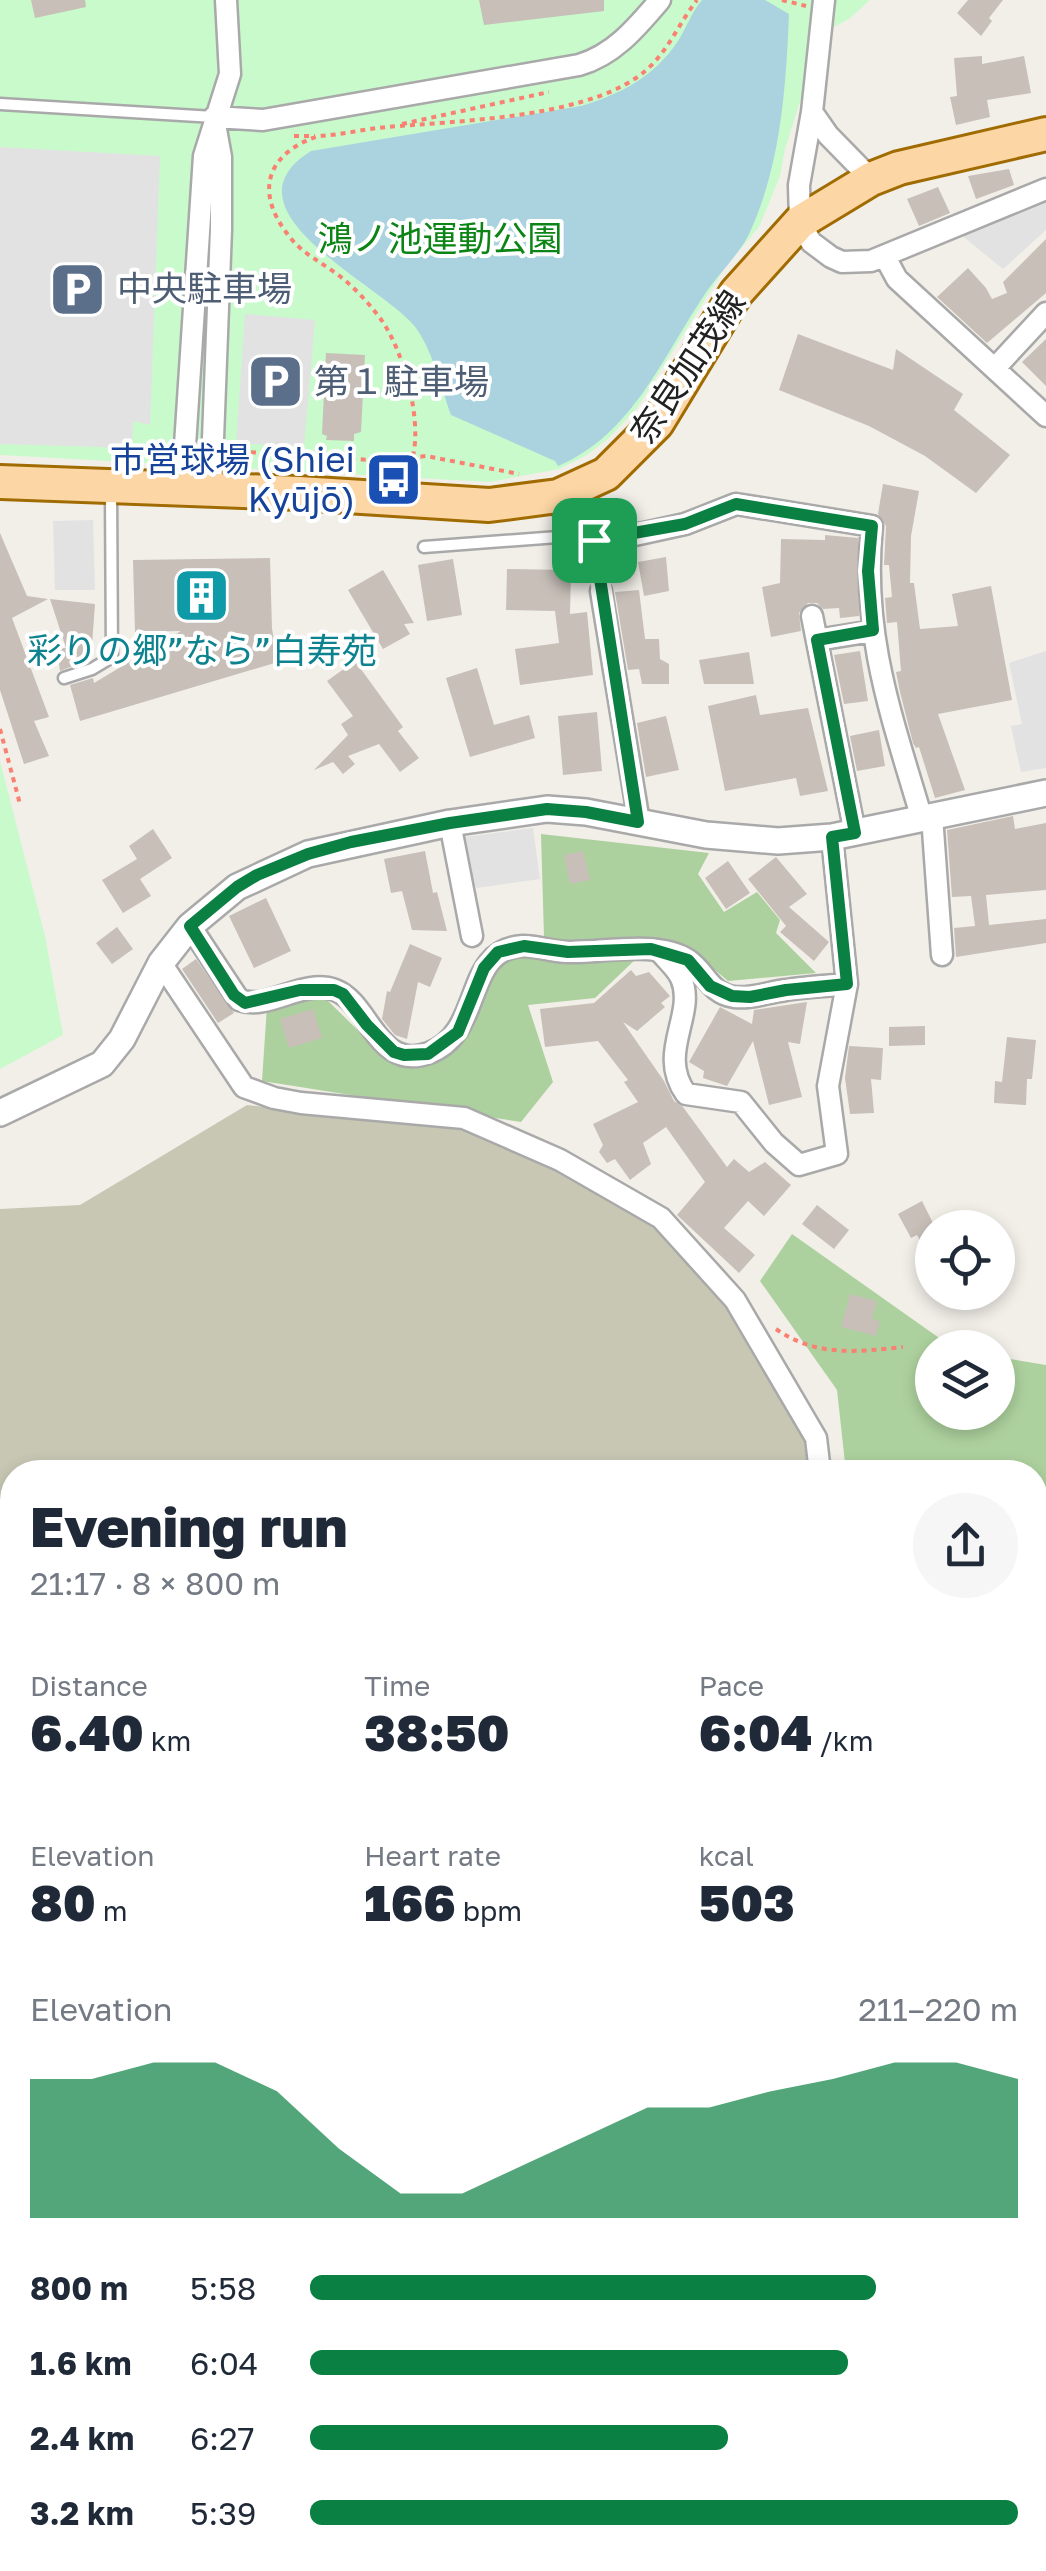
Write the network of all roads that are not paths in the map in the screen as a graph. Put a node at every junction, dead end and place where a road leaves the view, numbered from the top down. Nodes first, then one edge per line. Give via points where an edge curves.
1 (226, 0) edge
2 (660, 0) edge
3 (817, 3) edge
4 (0, 104) edge
5 (812, 112) junction
6 (214, 117) junction
7 (1046, 134) edge
8 (871, 179) junction
9 (1046, 189) edge
10 (800, 222) junction
11 (885, 257) junction
12 (1046, 313) edge
13 (996, 367) junction
14 (1046, 416) edge
15 (0, 482) edge
16 (111, 486) junction
17 (196, 491) junction
18 (558, 496) junction
19 (571, 536) junction
20 (424, 546) dead end
21 (601, 591) dead end
22 (812, 616) dead end
23 (873, 630) junction
24 (817, 640) junction
25 (64, 678) dead end
26 (1046, 793) edge
27 (927, 818) junction
28 (638, 822) junction
29 (450, 823) junction
30 (843, 835) junction
31 (190, 926) junction
32 (472, 936) dead end
33 (660, 952) junction
34 (942, 955) dead end
35 (161, 963) junction
36 (847, 984) junction
37 (0, 1113) edge
38 (819, 1460) edge

1 - 6 street via 230,74
2 - 6 street via 614,48 579,65 263,120
3 - 5 street
4 - 6 lane
5 - 8 street
5 - 10 street via 799,185
6 - 17 street via 204,156
6 - 17 street via 221,228
7 - 8 main road, 奈良加茂線
8 - 10 main road, 奈良加茂線
9 - 11 street
10 - 11 street via 811,242 842,262
10 - 18 main road, 奈良加茂線 via 736,294 657,423 606,474
11 - 13 street via 897,279
12 - 13 street
13 - 14 street
15 - 16 main road, 奈良加茂線
16 - 17 main road, 奈良加茂線
16 - 25 lane via 112,657
17 - 18 main road, 奈良加茂線 via 489,504
18 - 19 street
19 - 20 lane
19 - 23 street via 621,538 736,504 872,526
21 - 28 street
22 - 24 street
23 - 24 street
23 - 27 street via 878,671
24 - 30 street
26 - 27 street
27 - 30 street
27 - 34 street
28 - 29 street via 547,809
28 - 30 street via 778,841
29 - 31 street via 281,864 237,887
29 - 32 street
30 - 36 street
31 - 33 street via 239,1000 334,990 404,1055 428,1054 449,1040 490,959 504,949
31 - 35 street
33 - 36 street via 688,960 710,986 732,996
33 - 36 street via 685,992 675,1078 686,1094 741,1102 799,1165 837,1154 828,1086
35 - 37 street via 102,1064
35 - 38 street via 244,1087 301,1103 452,1116 560,1160 660,1218 735,1300 816,1438

